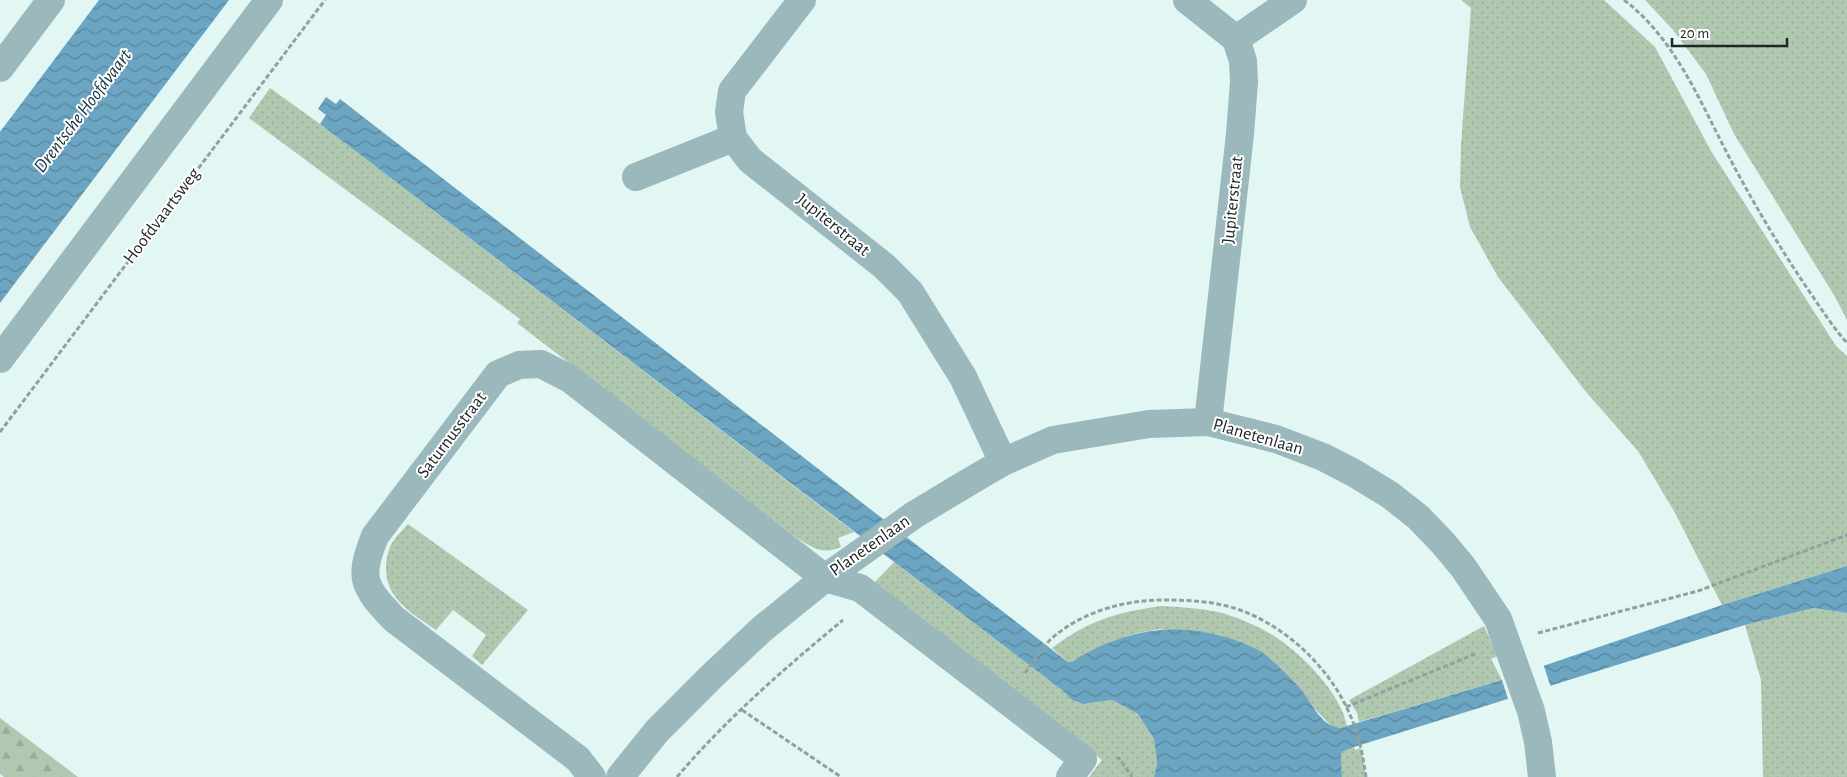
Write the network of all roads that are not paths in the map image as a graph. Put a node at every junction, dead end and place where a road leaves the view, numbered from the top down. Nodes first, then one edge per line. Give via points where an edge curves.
1 (51, 0) edge
2 (269, 0) edge
3 (802, 0) edge
4 (1187, 0) edge
5 (1293, 0) edge
6 (1236, 39) junction
7 (0, 68) edge
8 (733, 138) junction
9 (636, 177) dead end
10 (0, 359) edge
11 (1208, 422) junction
12 (1003, 462) junction
13 (825, 578) junction
14 (592, 777) edge
15 (620, 777) edge
16 (1070, 777) edge
17 (1542, 777) edge

1 - 7 street
2 - 10 street
3 - 8 street, Jupiterstraat via 732,92 729,112
4 - 6 street
5 - 6 street
6 - 11 street, Jupiterstraat via 1244,82
8 - 9 street
8 - 12 street, Jupiterstraat via 750,160 878,261 910,292 963,377
11 - 12 street, Planetenlaan via 1149,424 1053,440
11 - 17 street, Planetenlaan via 1276,439 1323,457 1390,495 1418,517 1463,567 1498,619 1531,711
12 - 13 street, Planetenlaan via 914,515
13 - 14 street, Saturnusstraat via 570,378 541,364 520,365 498,374 375,536 366,559 365,580 377,601 394,619 578,758
13 - 15 street, Planetenlaan via 762,629 712,676 658,731
13 - 16 street, Planetenlaan via 860,588 1083,759

